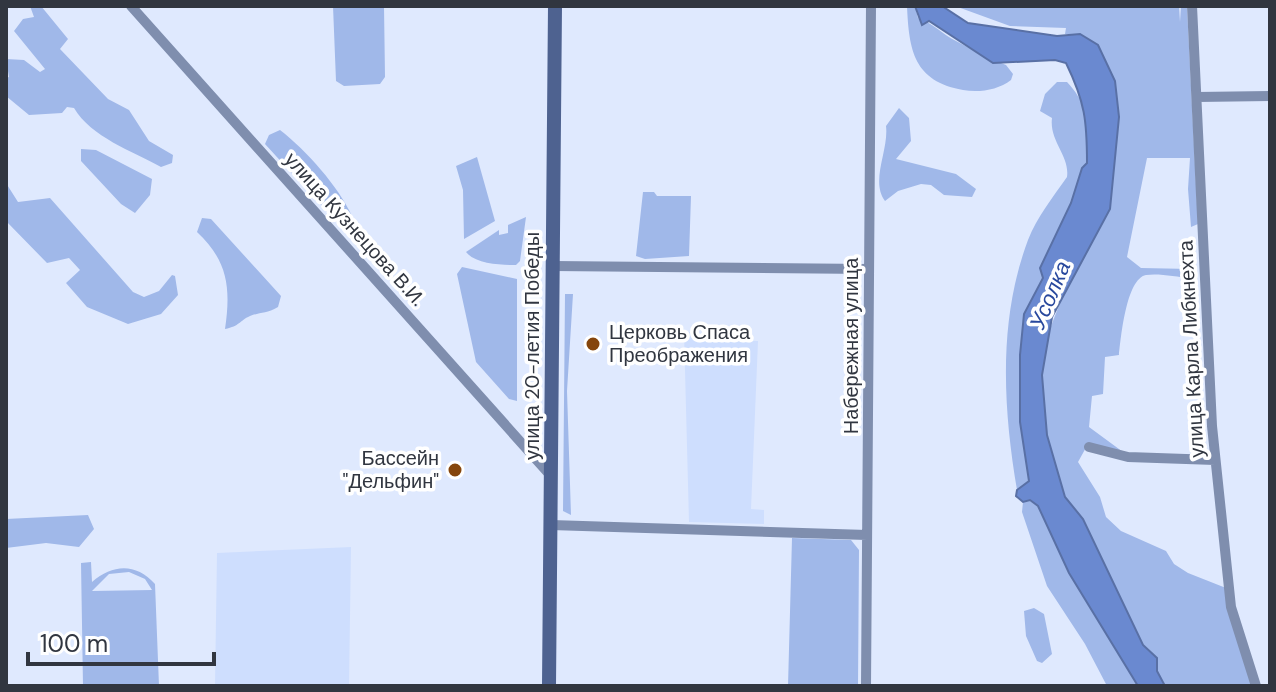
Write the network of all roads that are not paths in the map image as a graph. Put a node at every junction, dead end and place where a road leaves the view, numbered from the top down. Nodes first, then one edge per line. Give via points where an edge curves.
1 (131, 6) edge
2 (555, 6) edge
3 (871, 6) edge
4 (1192, 6) edge
5 (1270, 96) edge
6 (1197, 97) junction
7 (553, 266) junction
8 (869, 269) junction
9 (1089, 447) dead end
10 (1215, 460) junction
11 (551, 477) junction
12 (551, 525) junction
13 (867, 535) junction
14 (549, 686) edge
15 (866, 686) edge
16 (1256, 686) edge

1 - 11 street, улица Кузнецова В.И.
2 - 7 street, улица 20-летия Победы
3 - 8 street, Набережная улица
4 - 6 street, улица Карла Либкнехта
5 - 6 street
6 - 10 street, улица Карла Либкнехта
7 - 8 street
7 - 11 street, улица 20-летия Победы
8 - 13 street, Набережная улица
9 - 10 street via 1128,457
10 - 16 street, улица Карла Либкнехта via 1231,607
11 - 12 street, улица 20-летия Победы
12 - 13 street
12 - 14 street, улица 20-летия Победы
13 - 15 street, Набережная улица

